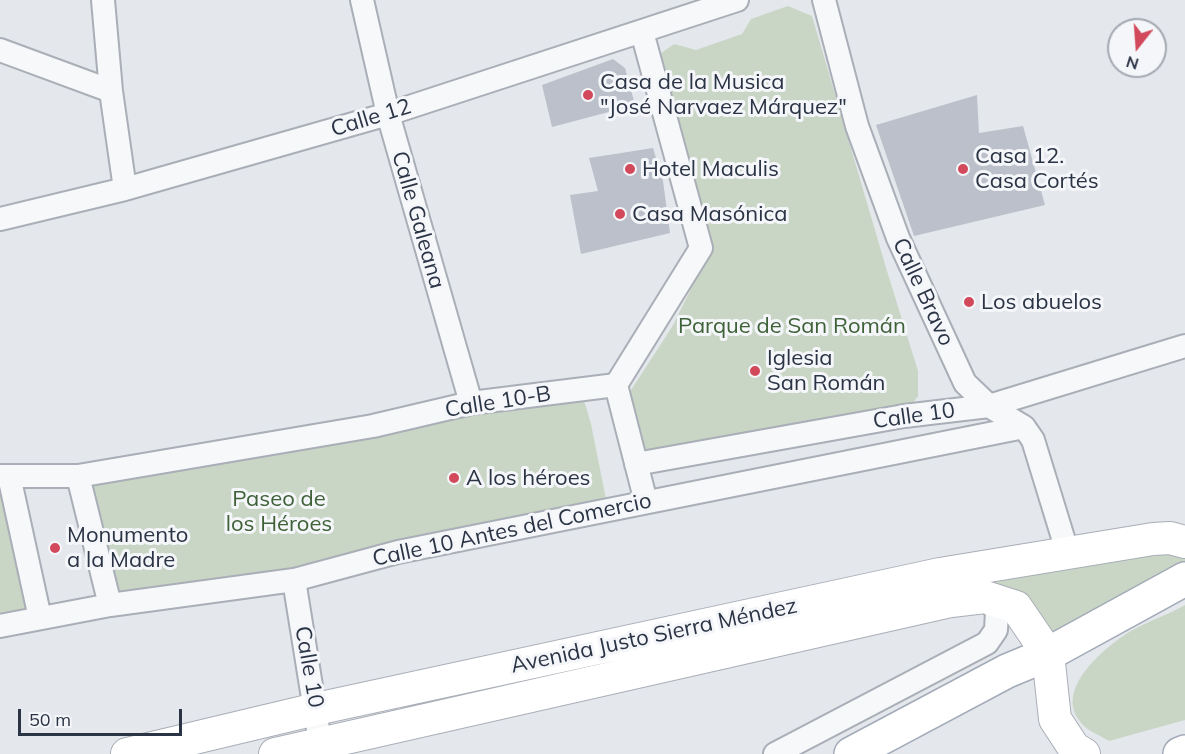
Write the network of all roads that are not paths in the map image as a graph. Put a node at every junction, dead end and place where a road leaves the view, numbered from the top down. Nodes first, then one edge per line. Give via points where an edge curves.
1 (103, 0) edge
2 (362, 0) edge
3 (737, 0) edge
4 (824, 0) edge
5 (642, 32) junction
6 (0, 50) edge
7 (111, 91) junction
8 (388, 114) junction
9 (125, 189) junction
10 (0, 219) edge
11 (1185, 346) edge
12 (616, 385) junction
13 (471, 403) junction
14 (989, 406) junction
15 (1024, 427) junction
16 (636, 464) junction
17 (4, 476) edge
18 (78, 476) junction
19 (646, 502) junction
20 (1180, 537) edge
21 (1068, 554) junction
22 (1185, 579) edge
23 (294, 580) junction
24 (985, 597) junction
25 (110, 605) junction
26 (40, 618) junction
27 (0, 626) edge
28 (1048, 654) junction
29 (316, 709) junction
30 (322, 749) edge
31 (1185, 752) edge
32 (127, 754) edge
33 (275, 754) edge
34 (775, 754) edge
35 (851, 754) edge
36 (1084, 754) edge
37 (1180, 754) edge

1 - 7 street
2 - 8 street, Calle Galeana
3 - 5 street, Calle 12
4 - 14 street, Calle Bravo via 857,126 898,238 965,383
5 - 8 street, Calle 12
5 - 12 street via 701,248
6 - 7 street
7 - 9 street
8 - 9 street, Calle 12
8 - 13 street, Calle Galeana
9 - 10 street, Calle 12
11 - 14 street, Calle 10
12 - 13 street, Calle 10-B
12 - 16 street
13 - 18 street, Calle 10-B via 373,426
14 - 15 street, Calle Bravo
14 - 16 street, Calle 10 via 904,416
15 - 19 street, Calle 10 Antes del Comercio
15 - 21 street via 1033,440
16 - 19 street
17 - 18 street, Calle 10-B
17 - 26 street
18 - 25 street
19 - 23 street, Calle 10 Antes del Comercio via 398,552
20 - 21 main road, Avenida Justo Sierra Méndez
21 - 29 main road, Avenida Justo Sierra Méndez via 940,574
22 - 28 main road
23 - 25 street, Calle 10 Antes del Comercio
23 - 29 street, Calle 10
24 - 28 main road, Avenida Justo Sierra Méndez via 1016,607
24 - 30 main road, Avenida Justo Sierra Méndez via 951,601
24 - 34 street via 997,610 996,630 987,643
25 - 26 street, Calle 10 Antes del Comercio
26 - 27 street, Calle 10 Antes del Comercio
28 - 35 main road via 1007,671
28 - 36 main road, Avenida Justo Sierra Méndez via 1055,719 1074,748
29 - 30 street, Calle 10
29 - 32 main road, Avenida Justo Sierra Méndez
30 - 33 main road, Avenida Justo Sierra Méndez
31 - 37 main road

